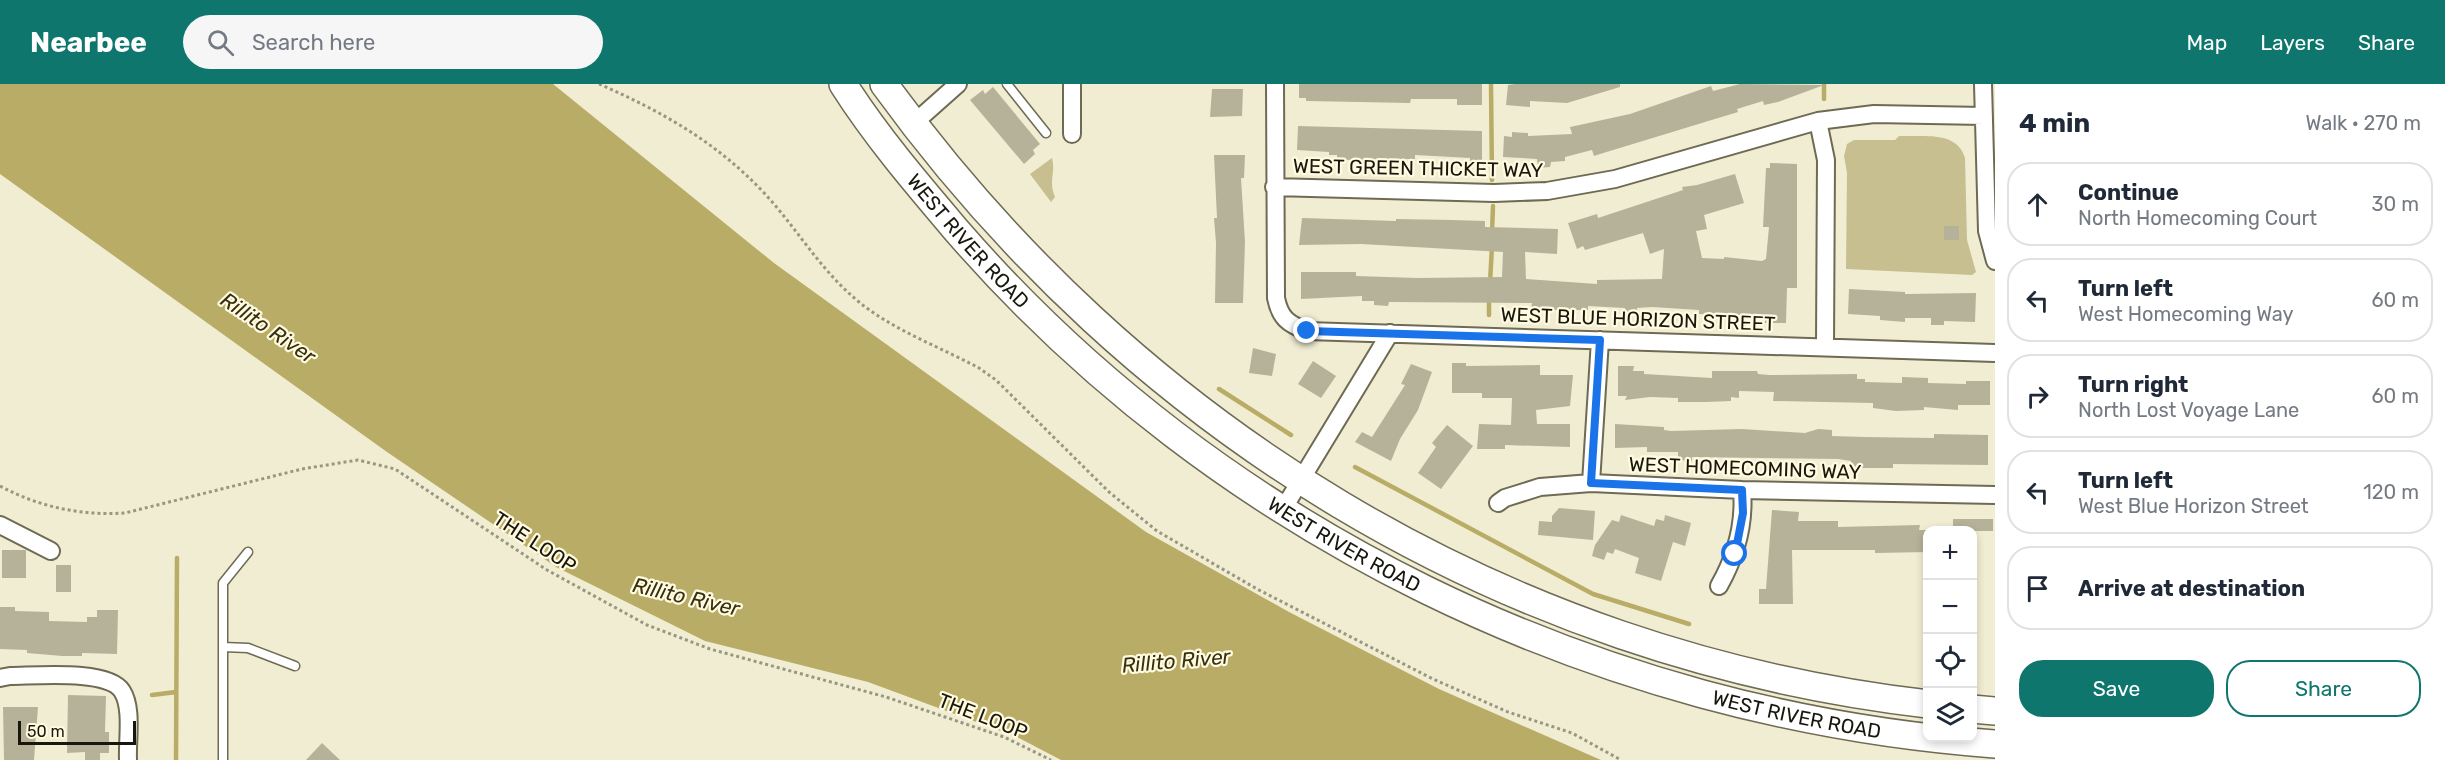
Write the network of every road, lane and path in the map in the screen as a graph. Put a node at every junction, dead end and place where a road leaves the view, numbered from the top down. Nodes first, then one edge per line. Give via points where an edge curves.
1 (599, 84) edge
2 (843, 84) edge
3 (884, 84) edge
4 (958, 84) edge
5 (1007, 84) edge
6 (1072, 84) edge
7 (1275, 84) edge
8 (1983, 84) edge
9 (1984, 116) junction
10 (1818, 121) junction
11 (913, 124) junction
12 (1046, 133) dead end
13 (1072, 134) dead end
14 (1274, 187) junction
15 (1995, 261) edge
16 (1390, 333) junction
17 (1600, 340) junction
18 (1825, 346) junction
19 (1995, 353) edge
20 (1300, 481) junction
21 (1591, 483) junction
22 (0, 486) edge
23 (1742, 490) junction
24 (1995, 495) edge
25 (1498, 503) dead end
26 (1282, 511) junction
27 (0, 525) edge
28 (51, 551) dead end
29 (248, 552) dead end
30 (1719, 586) dead end
31 (223, 647) junction
32 (295, 666) dead end
33 (0, 678) edge
34 (1923, 703) edge
35 (1977, 709) edge
36 (1995, 711) edge
37 (1995, 744) edge
38 (128, 760) edge
39 (223, 760) edge
40 (1051, 760) edge
41 (1621, 760) edge

1 - 41 path via 657,110 718,150 767,196 826,271 861,303 996,380 1109,492 1157,531 1257,589 1433,679 1508,712 1572,733
2 - 26 main road, WEST RIVER ROAD via 943,215 1043,322 1171,432
3 - 11 main road, WEST RIVER ROAD
4 - 11 street
5 - 12 lane
6 - 13 street
7 - 14 street
8 - 9 street
9 - 10 street, WEST GREEN THICKET WAY via 1874,114
9 - 15 street via 1987,231
10 - 14 street, WEST GREEN THICKET WAY via 1615,179 1564,189 1494,193
10 - 18 street via 1826,160
11 - 20 main road, WEST RIVER ROAD via 1004,232 1103,332 1231,434
14 - 16 street, WEST BLUE HORIZON STREET via 1279,321 1307,331
16 - 17 street, WEST BLUE HORIZON STREET
16 - 20 street
17 - 18 street, WEST BLUE HORIZON STREET
17 - 21 street
18 - 19 street, WEST BLUE HORIZON STREET
20 - 26 street
20 - 34 main road, WEST RIVER ROAD via 1465,572 1573,618 1728,667 1835,690
21 - 23 street, WEST HOMECOMING WAY
21 - 25 street, WEST HOMECOMING WAY via 1540,487
22 - 40 path, THE LOOP via 68,511 97,515 126,513 302,469 358,460 396,469 547,570 647,625 710,649 886,697 1004,737
23 - 24 street, WEST HOMECOMING WAY
23 - 30 street via 1738,542
26 - 37 main road, WEST RIVER ROAD via 1345,549 1452,604 1608,666 1718,699 1812,721 1898,735
27 - 28 street
29 - 31 lane via 223,583
31 - 32 lane via 248,648
31 - 39 lane
33 - 38 street via 98,677 122,681
35 - 36 main road

